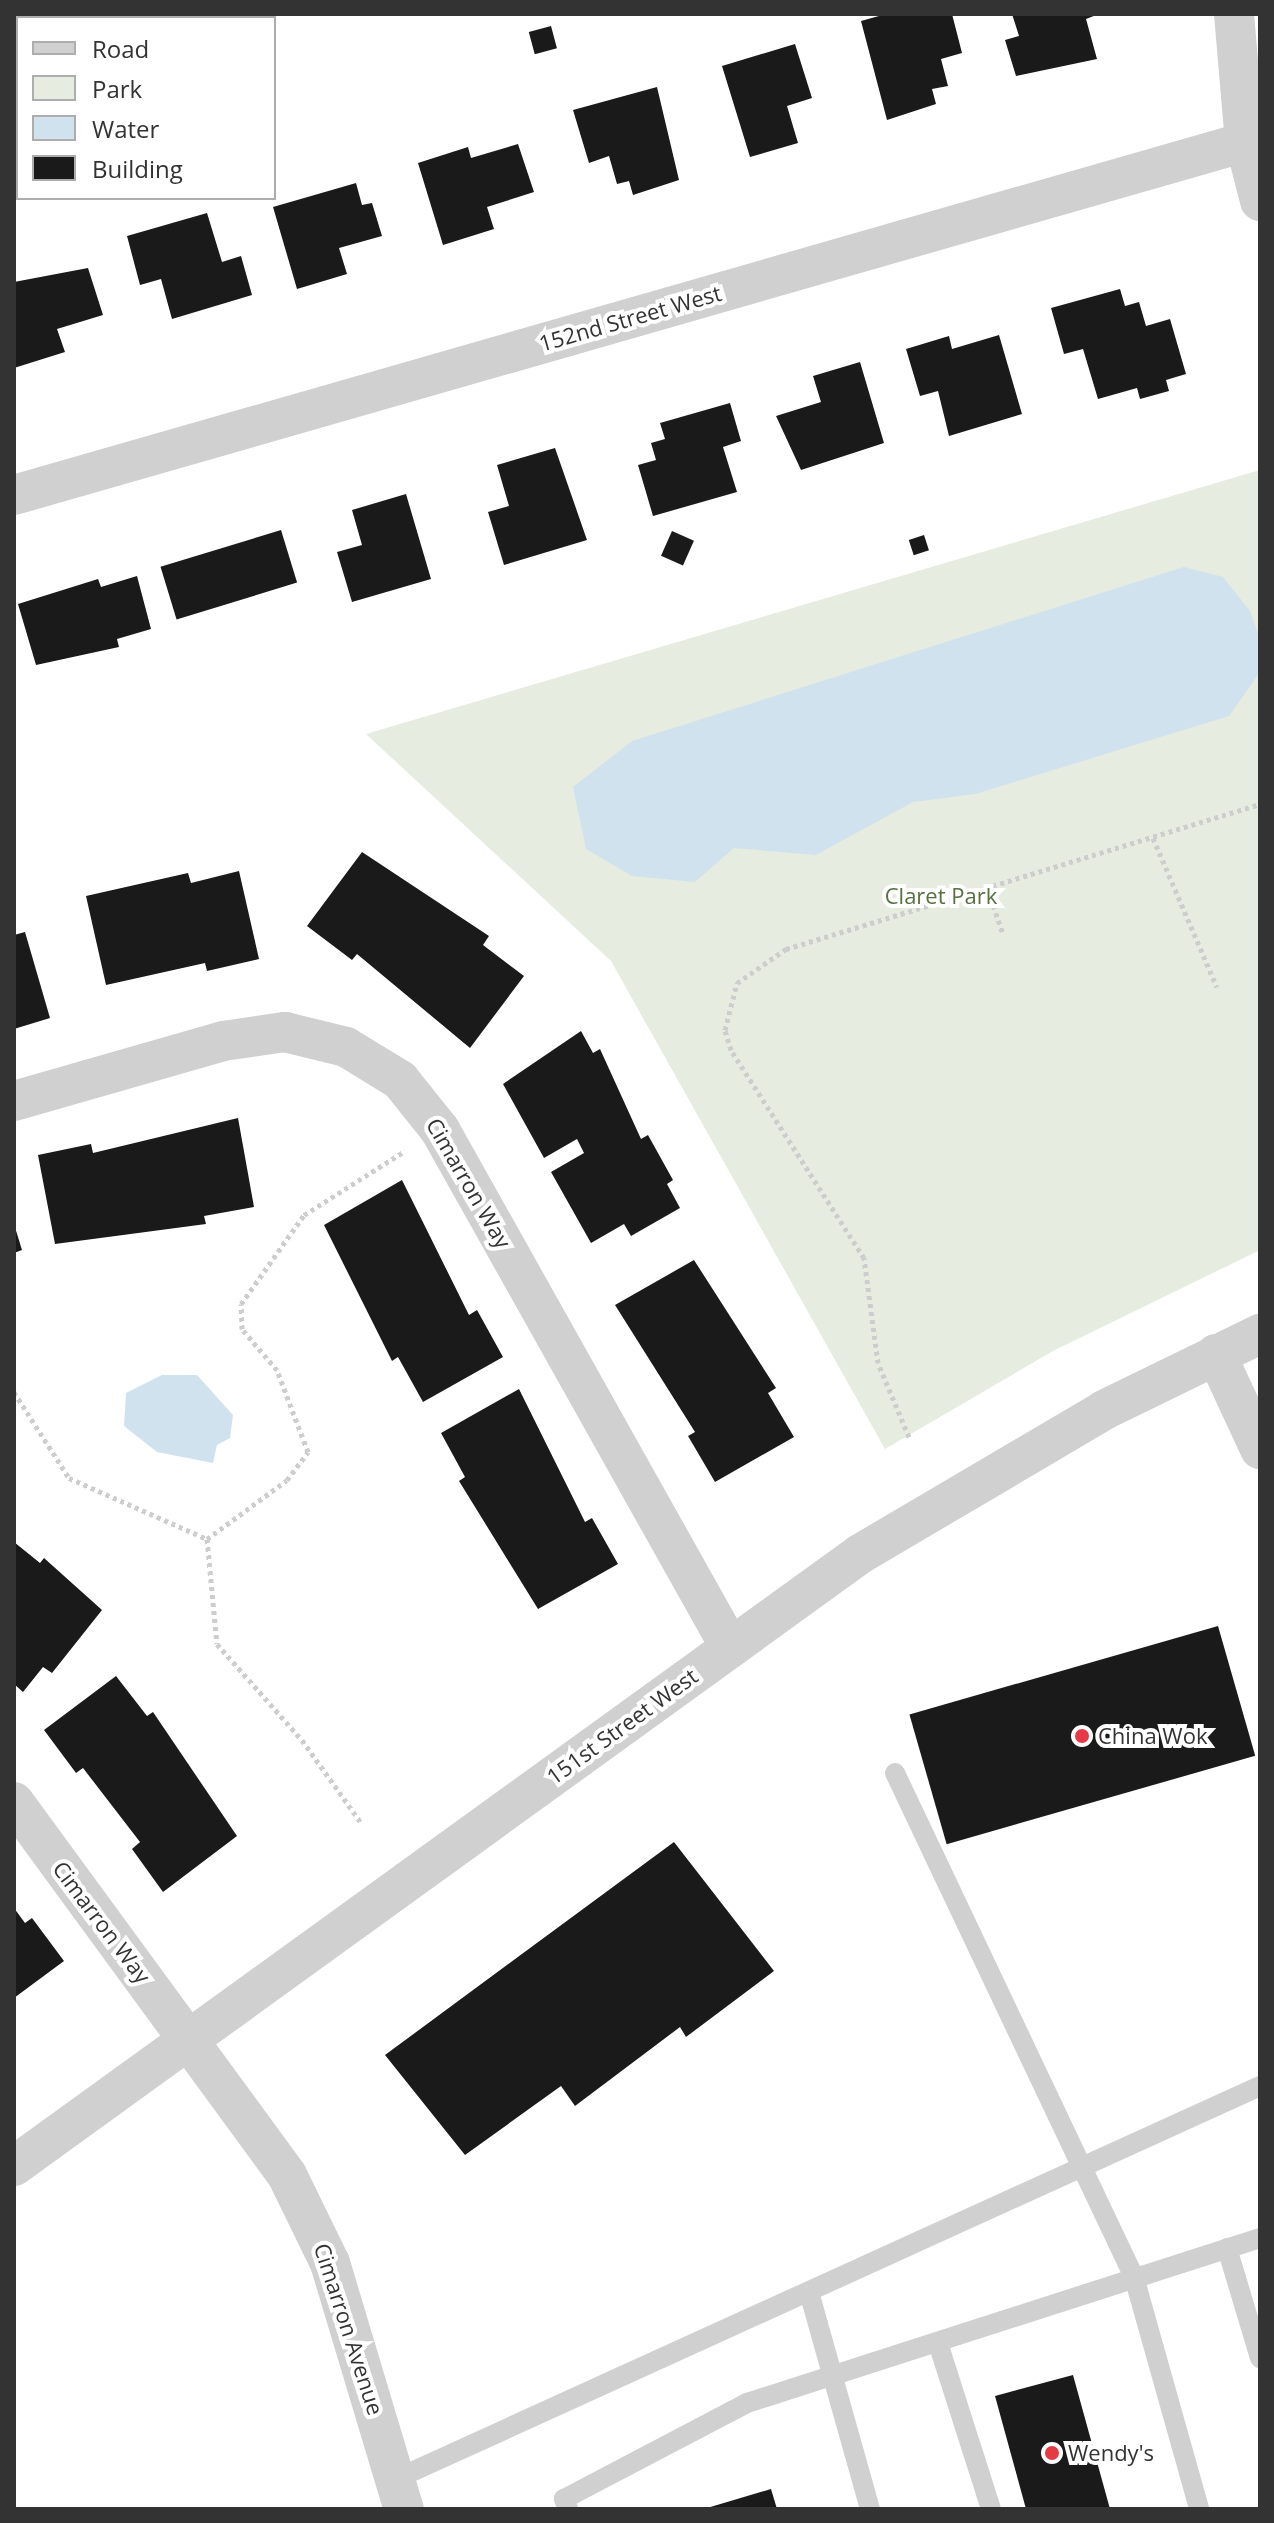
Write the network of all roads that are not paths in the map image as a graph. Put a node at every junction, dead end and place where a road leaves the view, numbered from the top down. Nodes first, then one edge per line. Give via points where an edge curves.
1 (1234, 14) edge
2 (1245, 142) junction
3 (1260, 201) edge
4 (14, 495) edge
5 (14, 1101) edge
6 (1260, 1334) edge
7 (1216, 1354) junction
8 (1260, 1449) edge
9 (730, 1647) junction
10 (895, 1773) dead end
11 (14, 1802) edge
12 (191, 2041) junction
13 (1260, 2086) edge
14 (14, 2166) edge
15 (1083, 2167) junction
16 (1260, 2238) edge
17 (1227, 2248) junction
18 (1134, 2277) junction
19 (809, 2292) junction
20 (938, 2343) junction
21 (1260, 2358) edge
22 (833, 2377) junction
23 (400, 2494) edge
24 (568, 2509) edge
25 (870, 2509) edge
26 (991, 2509) edge
27 (1199, 2509) edge

1 - 2 street
2 - 3 street
2 - 4 street, 152nd Street West
5 - 9 street, Cimarron Way via 223,1041 285,1032 316,1036 375,1061 422,1103 440,1130
6 - 7 street, 151st Street West
7 - 8 street
7 - 9 street, 151st Street West via 980,1480
9 - 12 street, 151st Street West
10 - 15 lane
11 - 12 street, Cimarron Way
12 - 14 street, 151st Street West
12 - 23 street, Cimarron Avenue via 311,2219
13 - 15 lane
15 - 18 lane
15 - 19 lane
16 - 17 lane
17 - 18 lane
17 - 21 lane
18 - 20 lane
18 - 27 lane
19 - 22 lane
19 - 23 lane
20 - 22 lane
20 - 26 lane
22 - 24 lane via 747,2403 564,2499
22 - 25 lane

